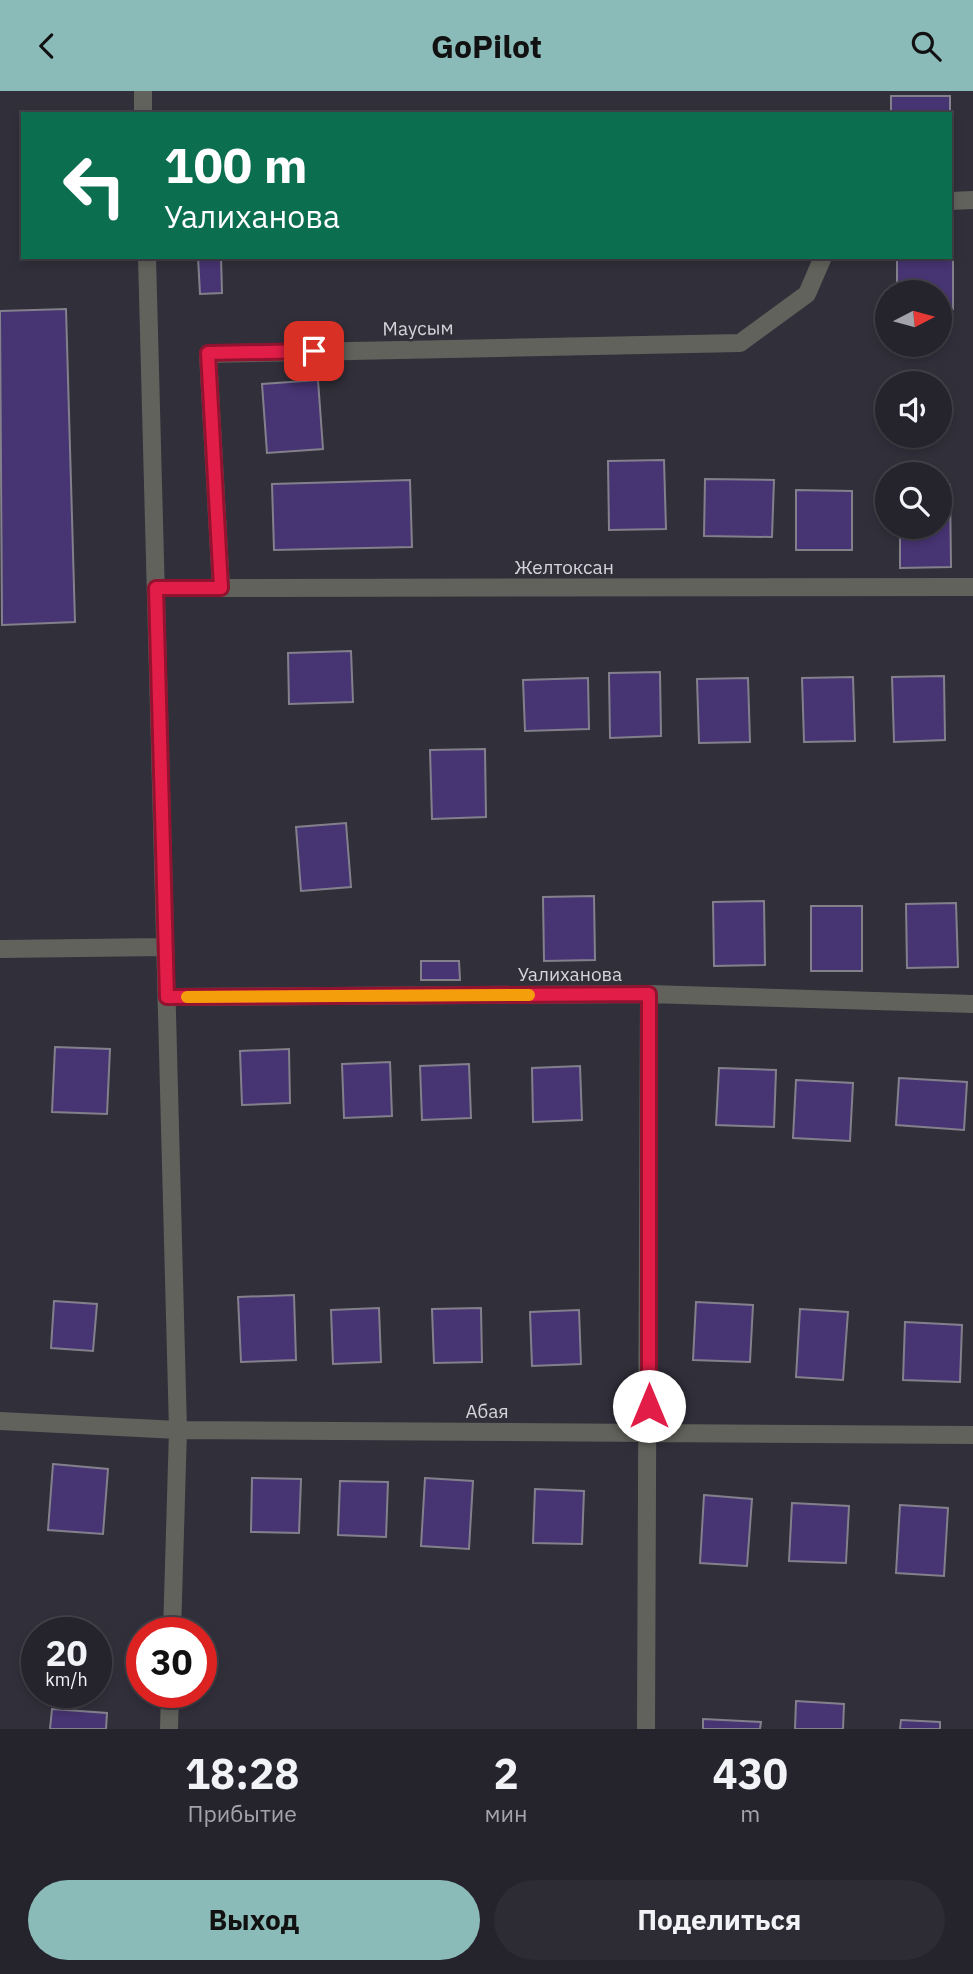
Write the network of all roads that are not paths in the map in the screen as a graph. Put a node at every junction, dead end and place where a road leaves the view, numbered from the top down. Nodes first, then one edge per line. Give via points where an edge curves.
1 (142, 91) edge
2 (143, 112) edge
3 (973, 200) edge
4 (952, 201) edge
5 (147, 259) edge
6 (822, 259) edge
7 (973, 587) edge
8 (156, 588) junction
9 (221, 588) junction
10 (165, 947) junction
11 (0, 949) edge
12 (649, 994) junction
13 (167, 997) junction
14 (973, 1005) edge
15 (0, 1421) edge
16 (178, 1430) junction
17 (649, 1433) junction
18 (973, 1435) edge
19 (172, 1617) edge
20 (170, 1708) edge
21 (169, 1729) edge
22 (646, 1729) edge

1 - 2 street
3 - 4 street
5 - 8 street
6 - 9 street, Маусым via 807,294 740,343 208,353
7 - 9 street, Желтоксан
8 - 9 street, Желтоксан
8 - 10 street
10 - 11 street
10 - 13 street
12 - 13 street, Уалиханова
12 - 14 street, Уалиханова
12 - 17 street
13 - 16 street
15 - 16 street, Абая
16 - 17 street, Абая
16 - 19 street
17 - 18 street, Абая
17 - 22 street
20 - 21 street

